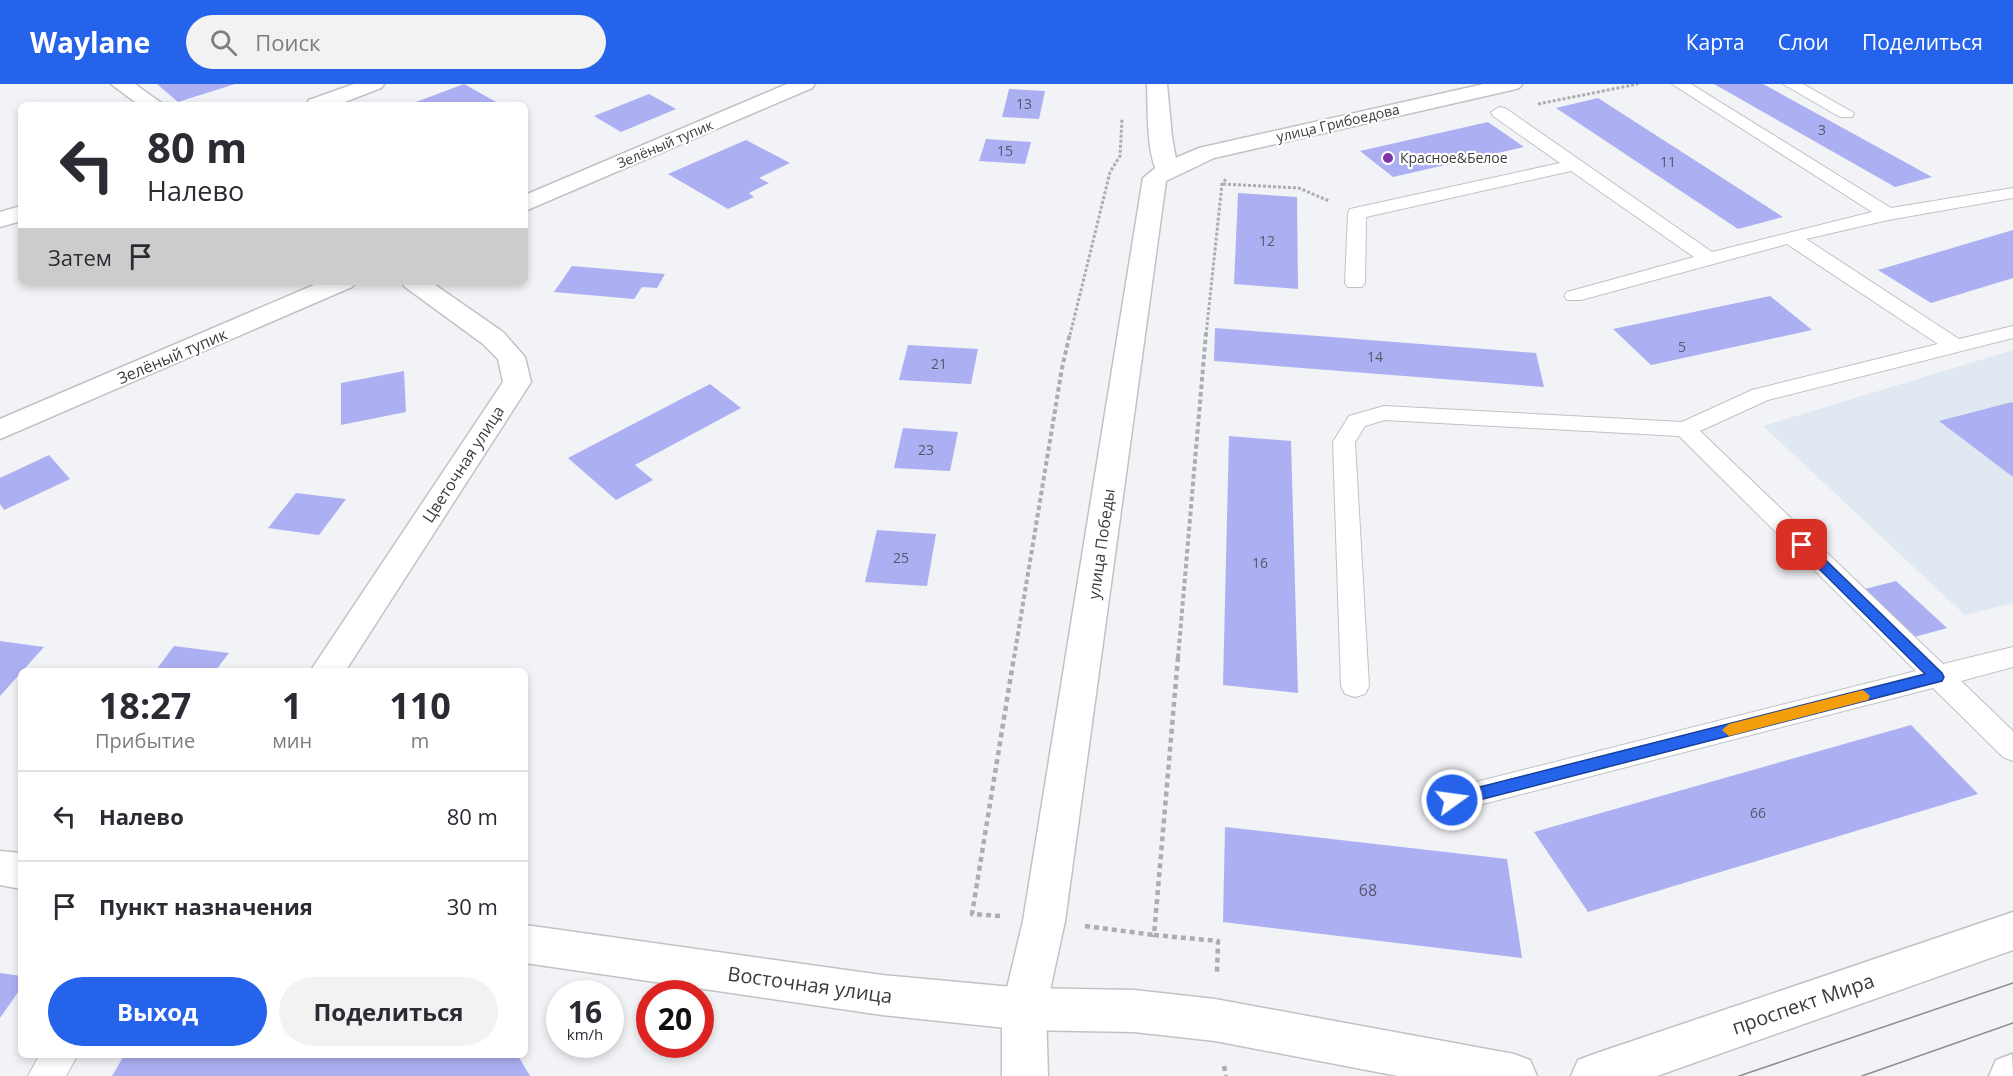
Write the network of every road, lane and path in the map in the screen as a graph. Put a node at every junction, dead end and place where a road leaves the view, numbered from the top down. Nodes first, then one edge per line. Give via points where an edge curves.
1 (121, 84) edge
2 (374, 84) edge
3 (805, 84) edge
4 (1157, 84) edge
5 (1512, 84) edge
6 (1638, 84) edge
7 (1680, 84) edge
8 (1791, 84) edge
9 (148, 102) edge
10 (324, 102) edge
11 (1123, 112) dead end
12 (1499, 112) joint
13 (1846, 113) dead end
14 (1574, 165) junction
15 (1161, 174) junction
16 (1229, 175) dead end
17 (1222, 184) junction
18 (2013, 193) edge
19 (528, 203) edge
20 (1357, 213) junction
21 (18, 214) edge
22 (1888, 214) junction
23 (0, 220) edge
24 (1790, 237) junction
25 (1709, 259) junction
26 (1355, 283) dead end
27 (336, 285) edge
28 (418, 285) edge
29 (1574, 296) dead end
30 (2013, 332) edge
31 (1957, 347) junction
32 (1685, 429) junction
33 (0, 430) edge
34 (2013, 657) edge
35 (329, 668) edge
36 (1937, 677) junction
37 (1355, 686) dead end
38 (2013, 749) edge
39 (1452, 800) dead end
40 (0, 868) edge
41 (18, 871) edge
42 (1044, 921) junction
43 (2013, 931) edge
44 (1154, 935) junction
45 (528, 944) edge
46 (1024, 1009) junction
47 (1215, 1020) junction
48 (58, 1058) edge
49 (45, 1076) edge
50 (1024, 1076) edge
51 (1226, 1076) edge
52 (1514, 1076) edge
53 (1593, 1076) edge

1 - 9 street
2 - 10 street
3 - 19 street, Зелёный тупик
4 - 15 street, улица Победы
5 - 15 street, улица Грибоедова via 1207,153
6 - 12 path
7 - 22 lane
8 - 13 lane
11 - 42 path via 1120,156 1110,172 1062,368 972,914
12 - 14 lane
14 - 20 lane
14 - 25 lane
15 - 17 path
15 - 42 street, улица Победы
16 - 17 path
17 - 20 path via 1299,188
17 - 44 path
18 - 22 lane
20 - 26 lane
21 - 23 street
22 - 24 lane
24 - 25 lane
24 - 31 lane
25 - 29 lane
27 - 33 street, Зелёный тупик
28 - 35 street, Цветочная улица via 493,338 510,357 517,382
30 - 31 lane
31 - 32 lane via 1760,395
32 - 36 lane
32 - 37 lane via 1384,413 1356,421 1344,442
34 - 36 lane
36 - 38 lane
36 - 39 lane
40 - 41 street
42 - 44 path
42 - 46 street, улица Победы
43 - 53 street, проспект Мира
44 - 47 path via 1218,941
45 - 46 street, Восточная улица via 871,994
46 - 47 street, Восточная улица via 1134,1011
46 - 50 street, улица Победы
47 - 51 path
47 - 52 street, Восточная улица
48 - 49 lane

